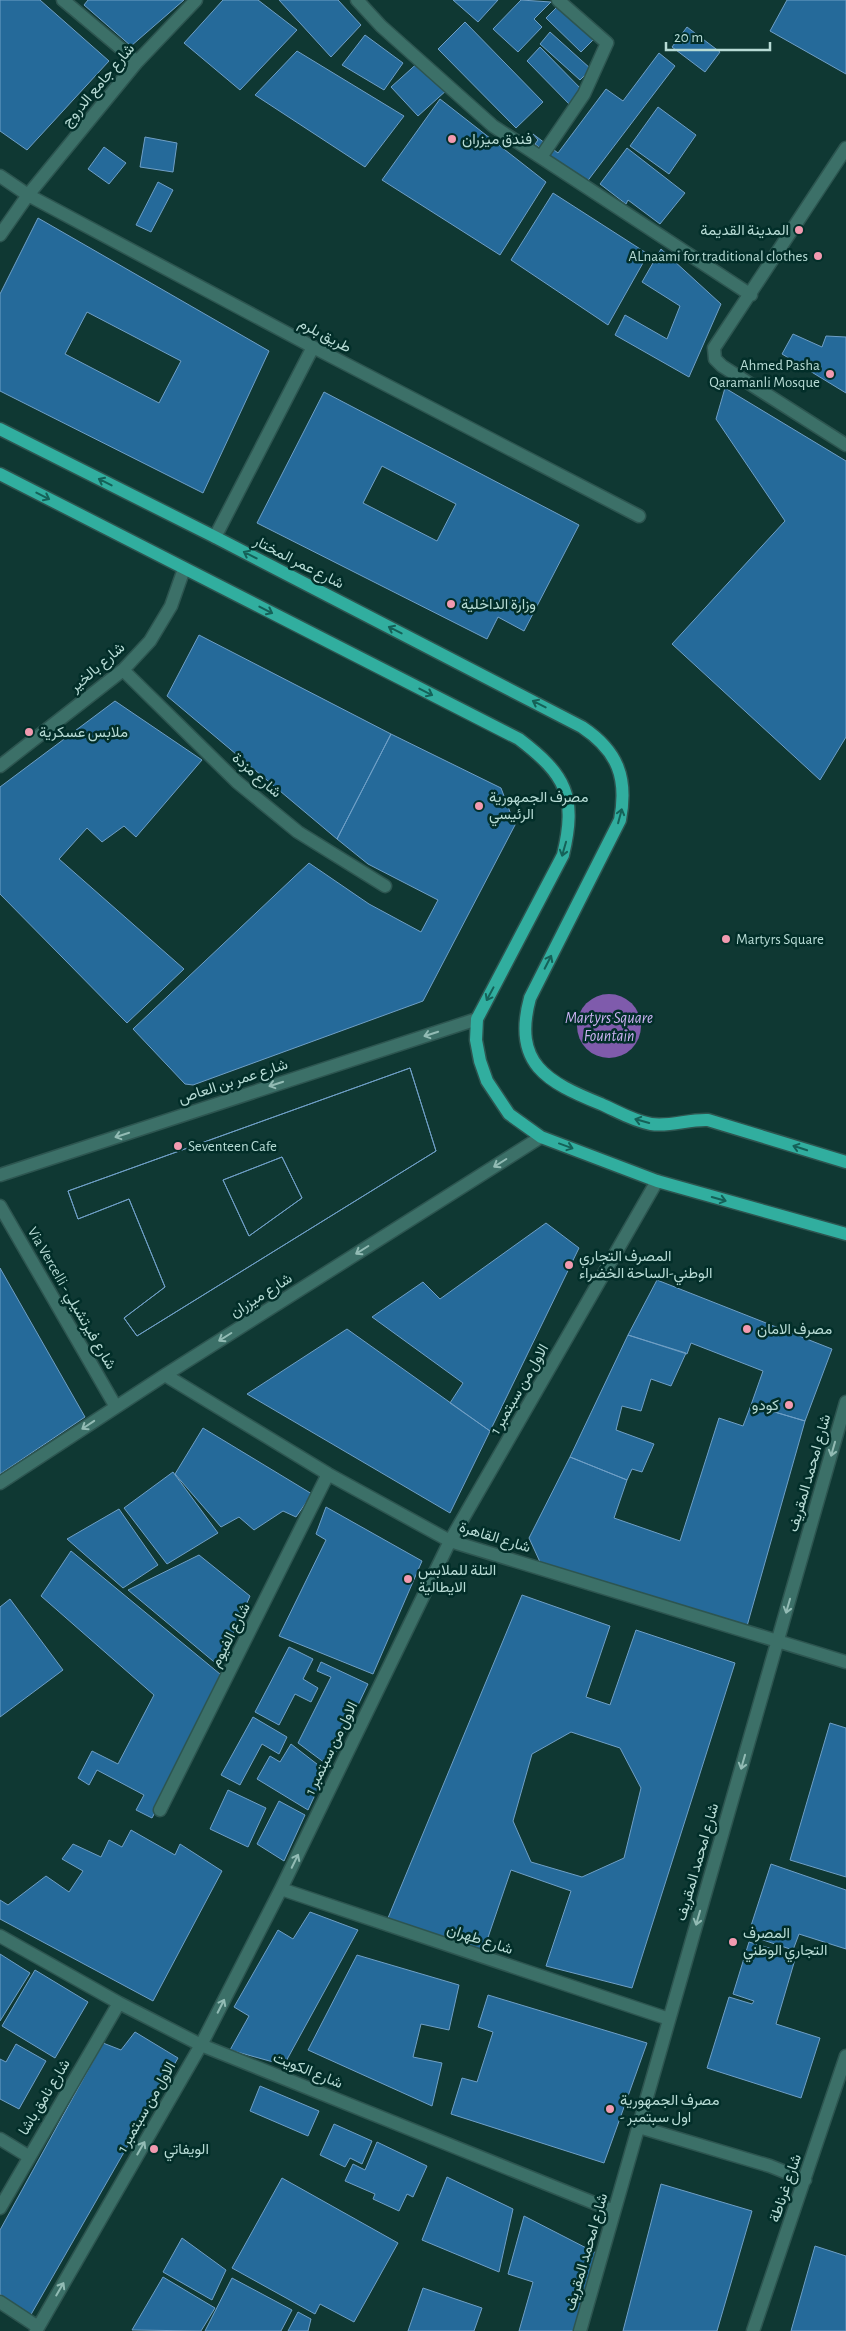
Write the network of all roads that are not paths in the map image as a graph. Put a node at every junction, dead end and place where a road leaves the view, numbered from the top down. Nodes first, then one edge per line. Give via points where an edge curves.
1 (63, 0) edge
2 (196, 0) edge
3 (357, 0) edge
4 (558, 0) edge
5 (137, 62) junction
6 (846, 148) edge
7 (541, 157) junction
8 (0, 176) edge
9 (28, 195) junction
10 (0, 235) edge
11 (751, 295) junction
12 (313, 348) junction
13 (0, 429) edge
14 (846, 445) edge
15 (0, 474) edge
16 (639, 516) dead end
17 (216, 537) junction
18 (184, 569) junction
19 (123, 670) junction
20 (0, 766) edge
21 (385, 886) dead end
22 (477, 1019) junction
23 (541, 1137) junction
24 (846, 1162) edge
25 (0, 1175) edge
26 (657, 1181) junction
27 (0, 1206) edge
28 (846, 1234) edge
29 (164, 1375) junction
30 (846, 1402) edge
31 (116, 1406) junction
32 (328, 1474) junction
33 (0, 1483) edge
34 (450, 1541) junction
35 (778, 1641) junction
36 (846, 1662) edge
37 (160, 1810) dead end
38 (281, 1890) junction
39 (0, 1936) edge
40 (119, 2003) junction
41 (669, 2018) junction
42 (201, 2045) junction
43 (846, 2056) edge
44 (639, 2126) junction
45 (0, 2139) edge
46 (28, 2156) junction
47 (805, 2180) junction
48 (0, 2208) edge
49 (614, 2211) junction
50 (0, 2302) edge
51 (37, 2329) edge
52 (580, 2331) edge
53 (753, 2331) edge

1 - 5 street
2 - 5 street, شارع جامع الدروج
3 - 7 street via 381,26 493,126
4 - 7 street via 606,43 584,94
5 - 9 street, شارع جامع الدروج
6 - 11 street
7 - 11 street
8 - 9 street, طريق بلرم
9 - 10 street, شارع جامع الدروج
9 - 12 street, طريق بلرم
11 - 14 street via 718,340 714,348 715,359 730,372
12 - 16 street, طريق بلرم
12 - 17 street
17 -> 13 main road, شارع عمر المختار
15 -> 18 main road
24 -> 17 main road, شارع عمر المختار via 708,1120 666,1124 638,1121 565,1090 550,1080 529,1052 524,1034 525,1016 530,998 620,820 622,783 618,765 609,750 582,727
18 - 19 street, شارع بالخير via 171,606 155,632
18 -> 22 main road via 519,739 542,757 561,780 568,798 570,827 562,855
19 - 20 street, شارع بالخير
19 - 21 street, شارع مزدة via 238,782 298,832
22 - 23 main road via 476,1040 487,1081 509,1114
22 -> 25 street, شارع عمر بن العاص
23 -> 26 main road
23 -> 29 street, شارع ميزران
26 -> 28 main road
26 - 34 street, الاول من سبتمبر 1
27 - 31 street, Via Vercelli - شارع فيرتشيلي
29 - 31 street, شارع ميزران
29 - 32 street, شارع القاهرة
30 -> 35 street, شارع امحمد المقريف
31 -> 33 street, شارع ميزران
32 - 34 street, شارع القاهرة
32 - 37 street, شارع الفيوم
34 - 35 street, شارع القاهرة
38 -> 34 street, الاول من سبتمبر 1
35 - 36 street, شارع القاهرة
35 -> 41 street, شارع امحمد المقريف
38 - 41 street, شارع طهران
42 -> 38 street, الاول من سبتمبر 1
39 - 40 street, شارع الكويت
40 - 42 street, شارع الكويت
40 - 46 street, شارع نامق باشا
41 - 44 street, شارع امحمد المقريف
42 - 49 street, شارع الكويت
51 -> 42 street, الاول من سبتمبر 1
43 - 47 street, شارع غرناطة
44 - 47 street
44 - 49 street, شارع امحمد المقريف
45 - 46 street
46 - 48 street, شارع نامق باشا
47 - 53 street, شارع غرناطة
49 - 52 street, شارع امحمد المقريف
50 - 51 street

